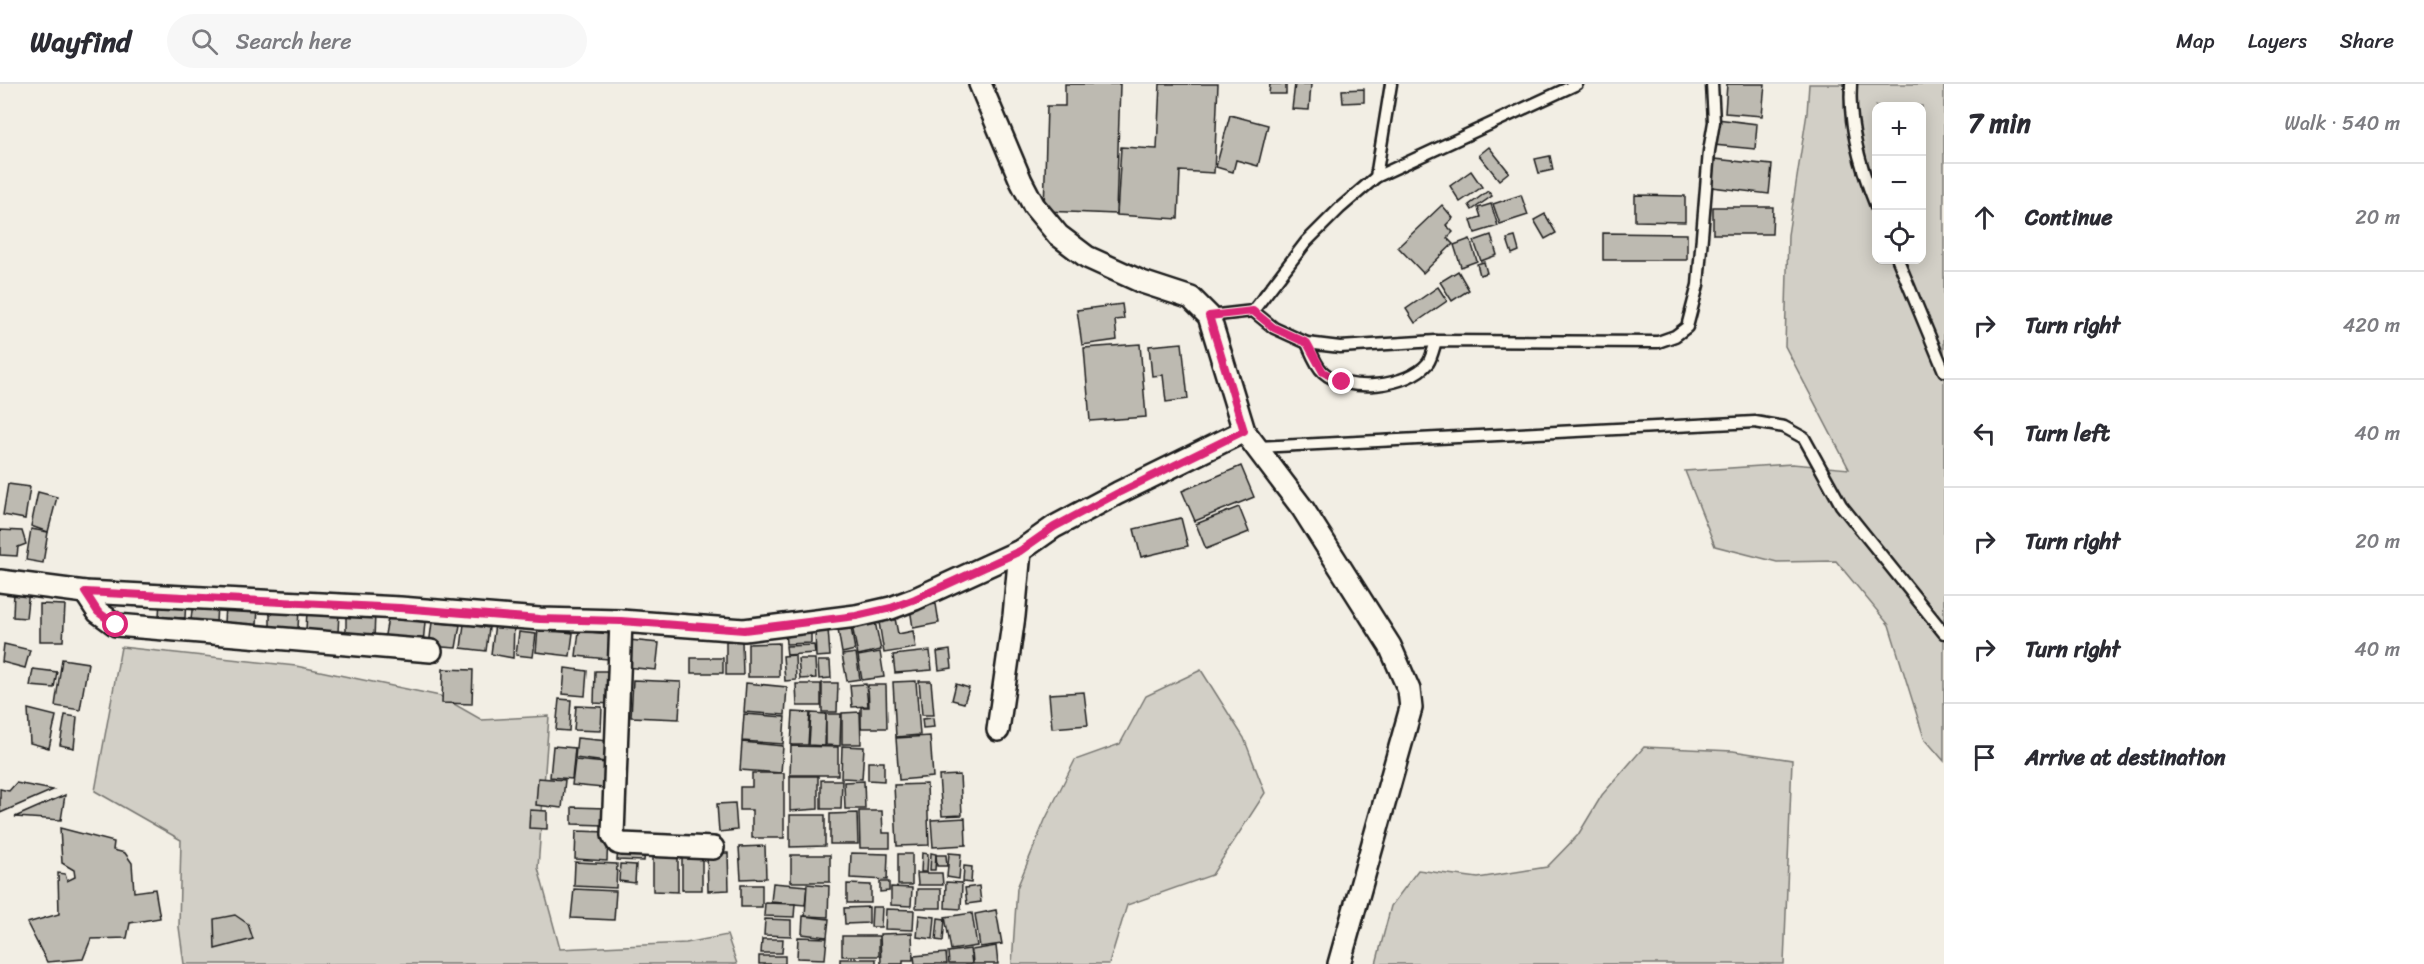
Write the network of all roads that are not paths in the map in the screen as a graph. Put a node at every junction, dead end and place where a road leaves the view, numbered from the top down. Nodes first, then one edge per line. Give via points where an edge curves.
1 (980, 84) edge
2 (1391, 84) edge
3 (1577, 84) edge
4 (1712, 84) edge
5 (1851, 84) edge
6 (1376, 177) junction
7 (1872, 196) edge
8 (1900, 264) edge
9 (1253, 311) junction
10 (1209, 316) junction
11 (1436, 340) junction
12 (1307, 343) junction
13 (1944, 371) edge
14 (1250, 439) junction
15 (1020, 551) junction
16 (0, 581) edge
17 (85, 592) junction
18 (621, 621) junction
19 (1944, 633) edge
20 (431, 651) dead end
21 (998, 730) dead end
22 (713, 848) dead end
23 (1339, 964) edge

1 - 10 street via 1021,181 1034,206 1058,235 1087,257 1142,282 1191,298
2 - 6 lane
3 - 6 lane
4 - 11 lane via 1714,122 1702,250 1687,327 1658,342
5 - 7 lane via 1855,135
6 - 9 lane via 1306,242
8 - 13 lane
9 - 10 lane
9 - 12 lane via 1274,328
10 - 14 street
11 - 12 lane via 1340,347
11 - 12 lane via 1429,362 1406,379 1378,386 1342,382 1323,372
14 - 15 street via 1118,493 1054,527
14 - 19 lane via 1755,422 1784,427 1804,438 1841,505
14 - 23 street via 1303,509 1390,646 1409,690 1411,708
15 - 18 street via 915,599 856,616 744,630
15 - 21 street
16 - 17 street
17 - 18 street
17 - 20 street via 98,612 116,625
18 - 22 street via 613,835 622,844

